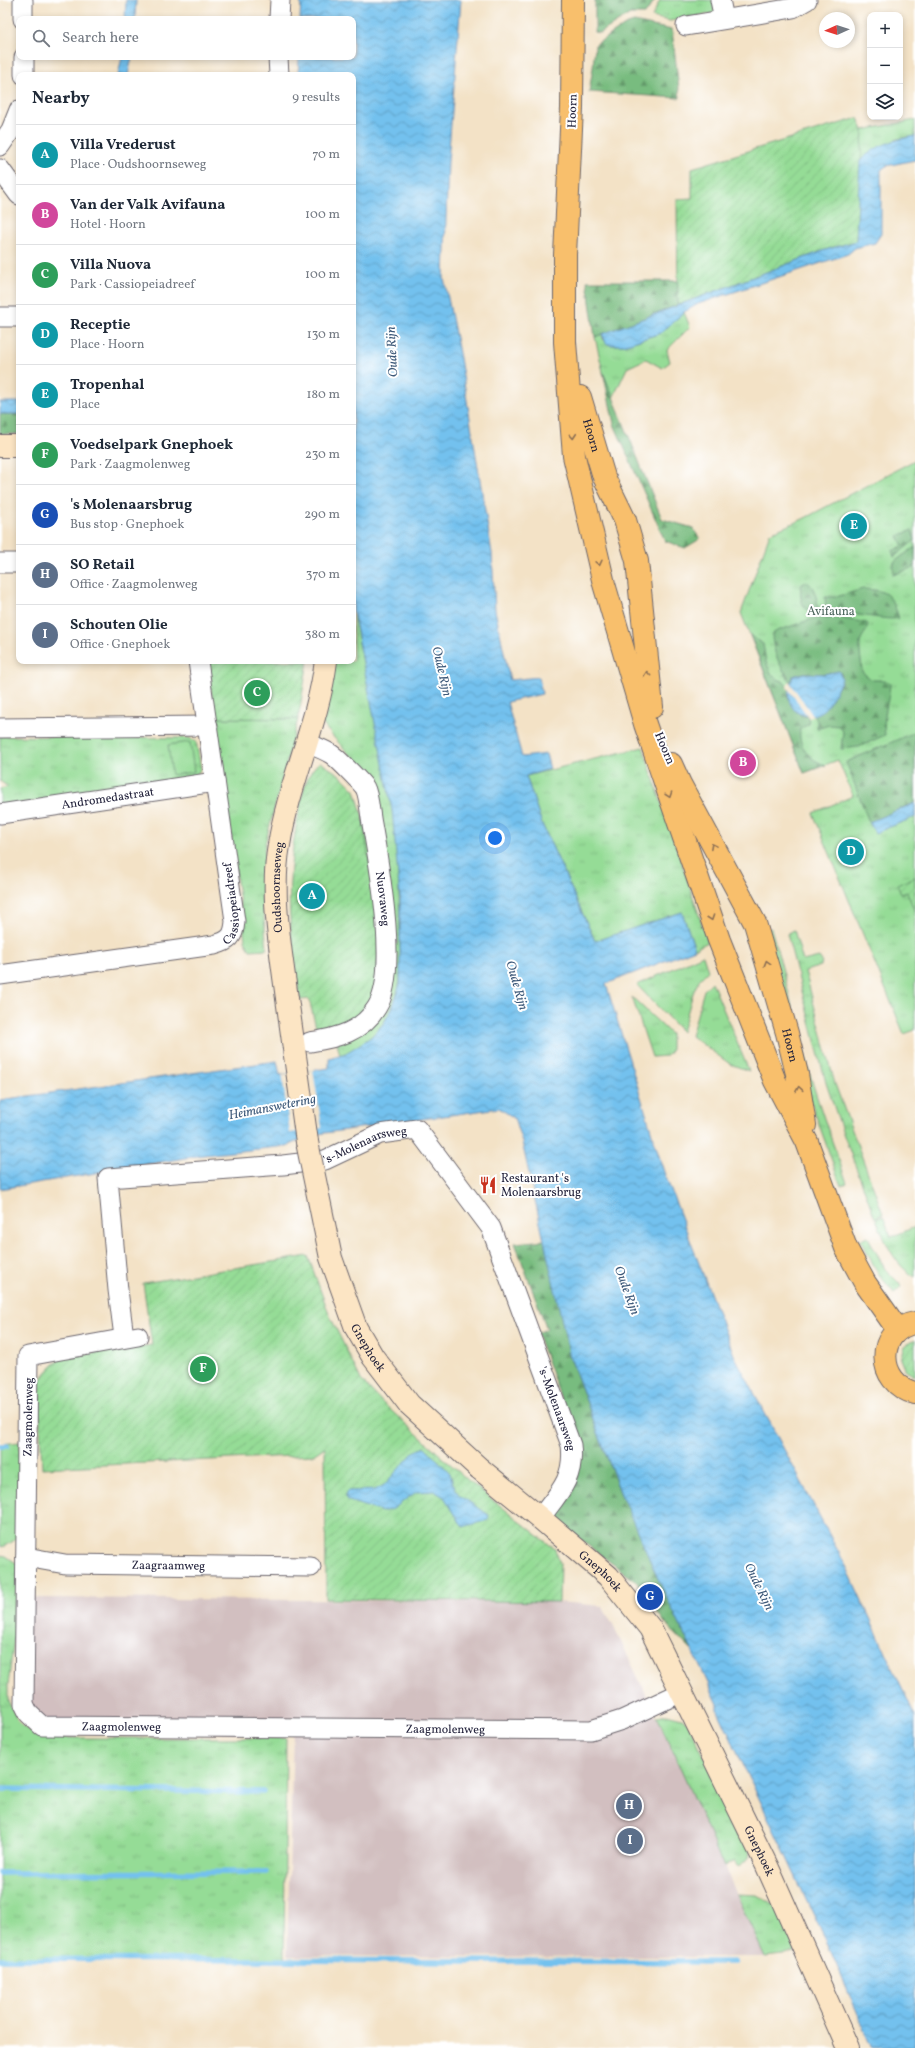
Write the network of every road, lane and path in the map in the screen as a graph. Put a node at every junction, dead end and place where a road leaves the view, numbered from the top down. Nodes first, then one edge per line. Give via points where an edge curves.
1 (23, 0) edge
2 (280, 0) edge
3 (573, 0) edge
4 (720, 0) edge
5 (808, 0) edge
6 (23, 16) edge
7 (279, 16) edge
8 (724, 19) junction
9 (686, 26) dead end
10 (24, 60) edge
11 (278, 60) edge
12 (24, 72) edge
13 (279, 72) edge
14 (16, 118) edge
15 (0, 146) edge
16 (0, 168) edge
17 (16, 191) edge
18 (0, 317) edge
19 (16, 317) edge
20 (565, 342) junction
21 (0, 446) edge
22 (16, 446) edge
23 (0, 563) edge
24 (16, 563) edge
25 (198, 664) edge
26 (326, 664) edge
27 (208, 726) junction
28 (0, 728) edge
29 (306, 743) junction
30 (215, 782) junction
31 (0, 814) edge
32 (0, 975) edge
33 (310, 1042) dead end
34 (308, 1142) joint
35 (807, 1142) junction
36 (907, 1327) edge
37 (131, 1337) joint
38 (915, 1393) edge
39 (540, 1518) junction
40 (26, 1557) junction
41 (311, 1567) dead end
42 (682, 1692) junction
43 (848, 2048) edge

1 - 6 street
2 - 7 street
3 - 20 main road, Hoorn via 572,108 565,254
4 - 8 street
5 - 8 street via 793,8
8 - 9 street
10 - 12 street
11 - 13 street
14 - 15 street
16 - 17 street
18 - 19 street
20 -> 35 main road, Hoorn via 574,456 604,584 645,724 721,945 775,1081
35 -> 20 main road, Hoorn via 796,1068 755,923 680,784 655,727 649,694 637,561 625,520 604,477
21 - 22 street
23 - 24 street
25 - 27 street, Cassiopeiadreef
26 - 29 street, Oudshoornseweg via 322,690
27 - 28 street
27 - 30 street, Cassiopeiadreef
29 - 33 street, Nuovaweg via 332,754 366,788 381,877 387,954 384,989 377,1007 360,1026 349,1033 337,1038
29 - 34 street, Oudshoornseweg via 291,792 279,846 276,884 278,933
30 - 31 street, Andromedastraat
30 - 32 street, Cassiopeiadreef via 235,922 234,933 228,941
34 - 39 street, Gnephoek, bridge via 331,1258 356,1328 373,1357 409,1404 480,1469
35 - 36 main road, Hoorn via 846,1248 865,1283
36 - 38 main road via 893,1335 887,1347 885,1361 886,1368 898,1385
37 - 39 street, 's-Molenaarsweg via 118,1290 108,1178 325,1160 380,1134 417,1129 491,1228 571,1445 573,1460 570,1474
37 - 40 street, Zaagmolenweg via 28,1356
39 - 42 street, Gnephoek via 608,1576 619,1589 650,1628
40 - 41 street, Zaagraamweg via 65,1564
40 - 42 street, Zaagmolenweg via 24,1704 29,1714 42,1726 591,1730 622,1720
42 - 43 street, Gnephoek via 767,1866

